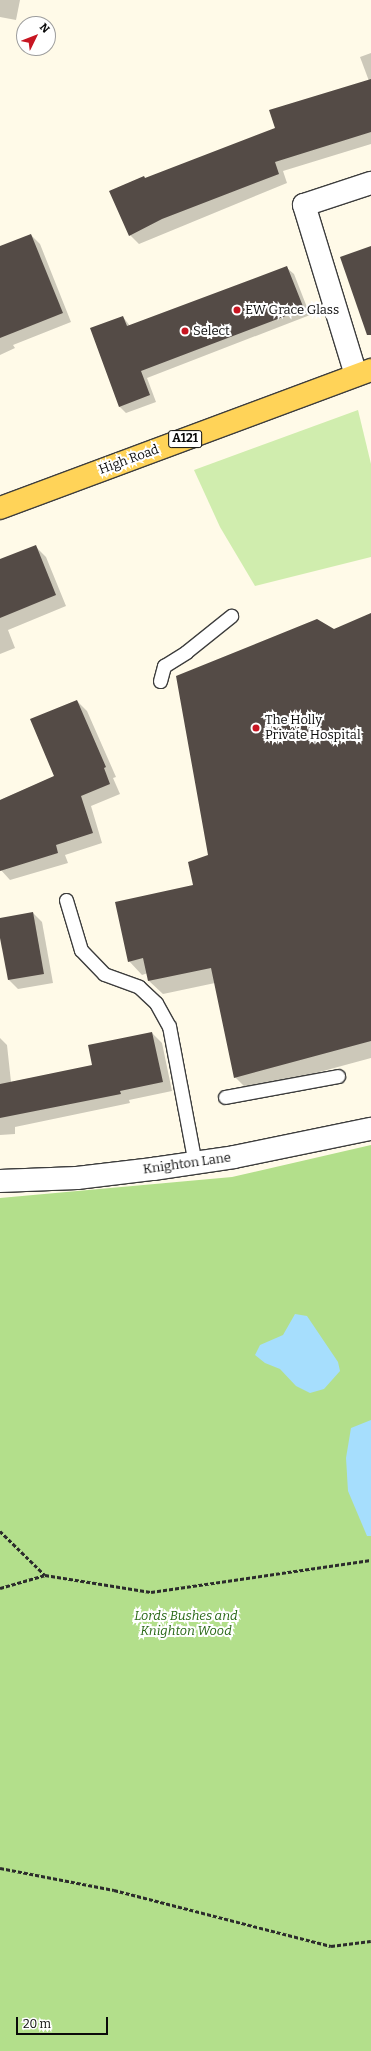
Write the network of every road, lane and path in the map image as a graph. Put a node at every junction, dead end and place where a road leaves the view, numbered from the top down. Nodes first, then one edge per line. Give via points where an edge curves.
1 (371, 183) edge
2 (364, 373) edge
3 (0, 508) edge
4 (231, 616) dead end
5 (160, 681) dead end
6 (66, 900) dead end
7 (338, 1076) dead end
8 (225, 1096) dead end
9 (371, 1129) edge
10 (195, 1163) junction
11 (0, 1181) edge
12 (0, 1531) edge
13 (371, 1560) edge
14 (44, 1575) junction
15 (0, 1588) edge
16 (0, 1868) edge
17 (371, 1941) edge

1 - 2 street via 304,205
2 - 3 main road, High Road / A121
4 - 5 lane via 164,666
6 - 10 lane via 81,950 104,974 138,987 156,1003 169,1026
7 - 8 lane
9 - 10 street, Knighton Lane
10 - 11 street, Knighton Lane via 77,1178
12 - 14 path
13 - 14 path via 151,1592
14 - 15 path
16 - 17 path via 114,1890 331,1946

